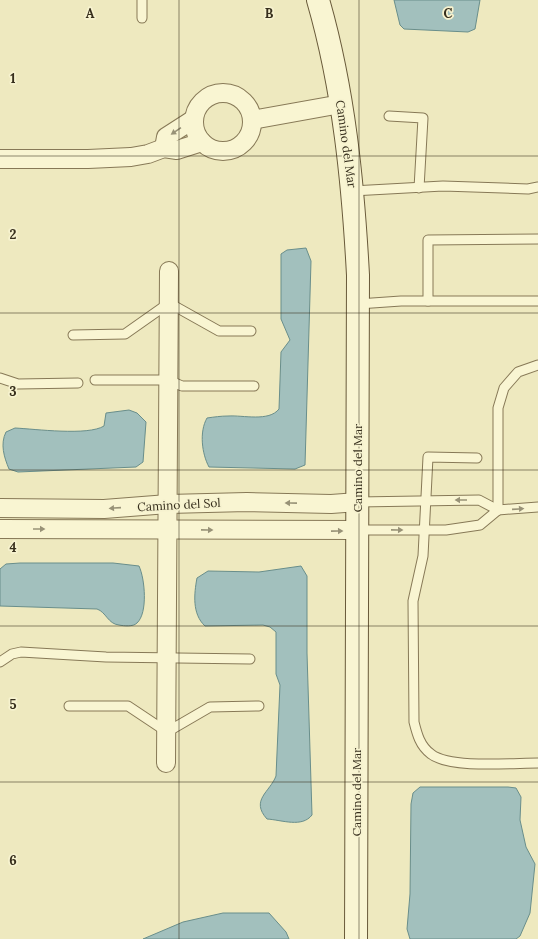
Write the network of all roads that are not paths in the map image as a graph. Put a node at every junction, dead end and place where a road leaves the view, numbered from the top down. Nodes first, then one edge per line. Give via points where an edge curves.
1 (142, 0) edge
2 (318, 0) edge
3 (142, 18) dead end
4 (341, 104) junction
5 (389, 116) dead end
6 (194, 119) junction
7 (252, 120) junction
8 (202, 142) junction
9 (164, 148) junction
10 (0, 159) edge
11 (538, 187) edge
12 (419, 188) junction
13 (352, 192) junction
14 (538, 239) edge
15 (169, 271) dead end
16 (428, 301) junction
17 (538, 301) edge
18 (169, 303) junction
19 (358, 304) junction
20 (251, 331) dead end
21 (73, 334) dead end
22 (538, 365) edge
23 (0, 378) edge
24 (95, 380) dead end
25 (168, 380) junction
26 (78, 383) dead end
27 (254, 386) dead end
28 (477, 458) dead end
29 (426, 500) junction
30 (358, 502) junction
31 (168, 504) junction
32 (538, 507) edge
33 (0, 508) edge
34 (498, 510) junction
35 (0, 529) edge
36 (168, 530) junction
37 (358, 530) junction
38 (424, 530) junction
39 (167, 658) junction
40 (250, 659) dead end
41 (0, 662) edge
42 (69, 706) dead end
43 (259, 706) dead end
44 (167, 732) junction
45 (538, 763) edge
46 (166, 764) dead end
47 (356, 939) edge

1 - 3 lane
2 - 4 street, Camino del Mar
4 - 7 street
4 - 13 street, Camino del Mar
5 - 12 lane via 423,118
6 - 7 street via 196,111 207,98 224,93 243,102
6 - 8 street via 196,134
6 -> 9 street via 166,138
7 - 8 street via 248,136 237,147 214,150
8 - 9 street via 177,150
9 - 10 street via 131,157
11 - 12 lane
12 - 13 lane
13 - 19 street, Camino del Mar
14 - 16 lane via 428,240
15 - 18 street
16 - 17 lane
16 - 19 lane
18 - 20 lane via 219,331
18 - 21 lane via 125,334
18 - 25 street
19 - 30 street, Camino del Mar
22 - 34 lane via 518,372 504,388 498,408
23 - 26 lane via 18,384
24 - 25 lane
25 - 27 lane via 182,386
25 - 31 street
28 - 29 lane via 428,457
29 - 30 lane
34 -> 29 lane via 479,500
29 - 38 lane
30 -> 31 street, Camino del Sol
30 - 37 street, Camino del Mar
31 -> 33 street, Camino del Sol via 104,509
31 - 36 street
34 -> 32 lane
34 - 38 lane via 480,525
35 -> 36 street, Camino del Sol
36 -> 37 street, Camino del Sol
36 - 39 street
37 -> 38 lane
37 - 47 street, Camino del Mar
38 - 45 lane via 423,556 413,601 414,722 419,740 431,754 443,760 462,764
39 - 40 lane
39 - 41 lane via 21,652 12,654
39 - 44 street
42 - 44 lane via 128,706
43 - 44 lane via 210,707
44 - 46 street

